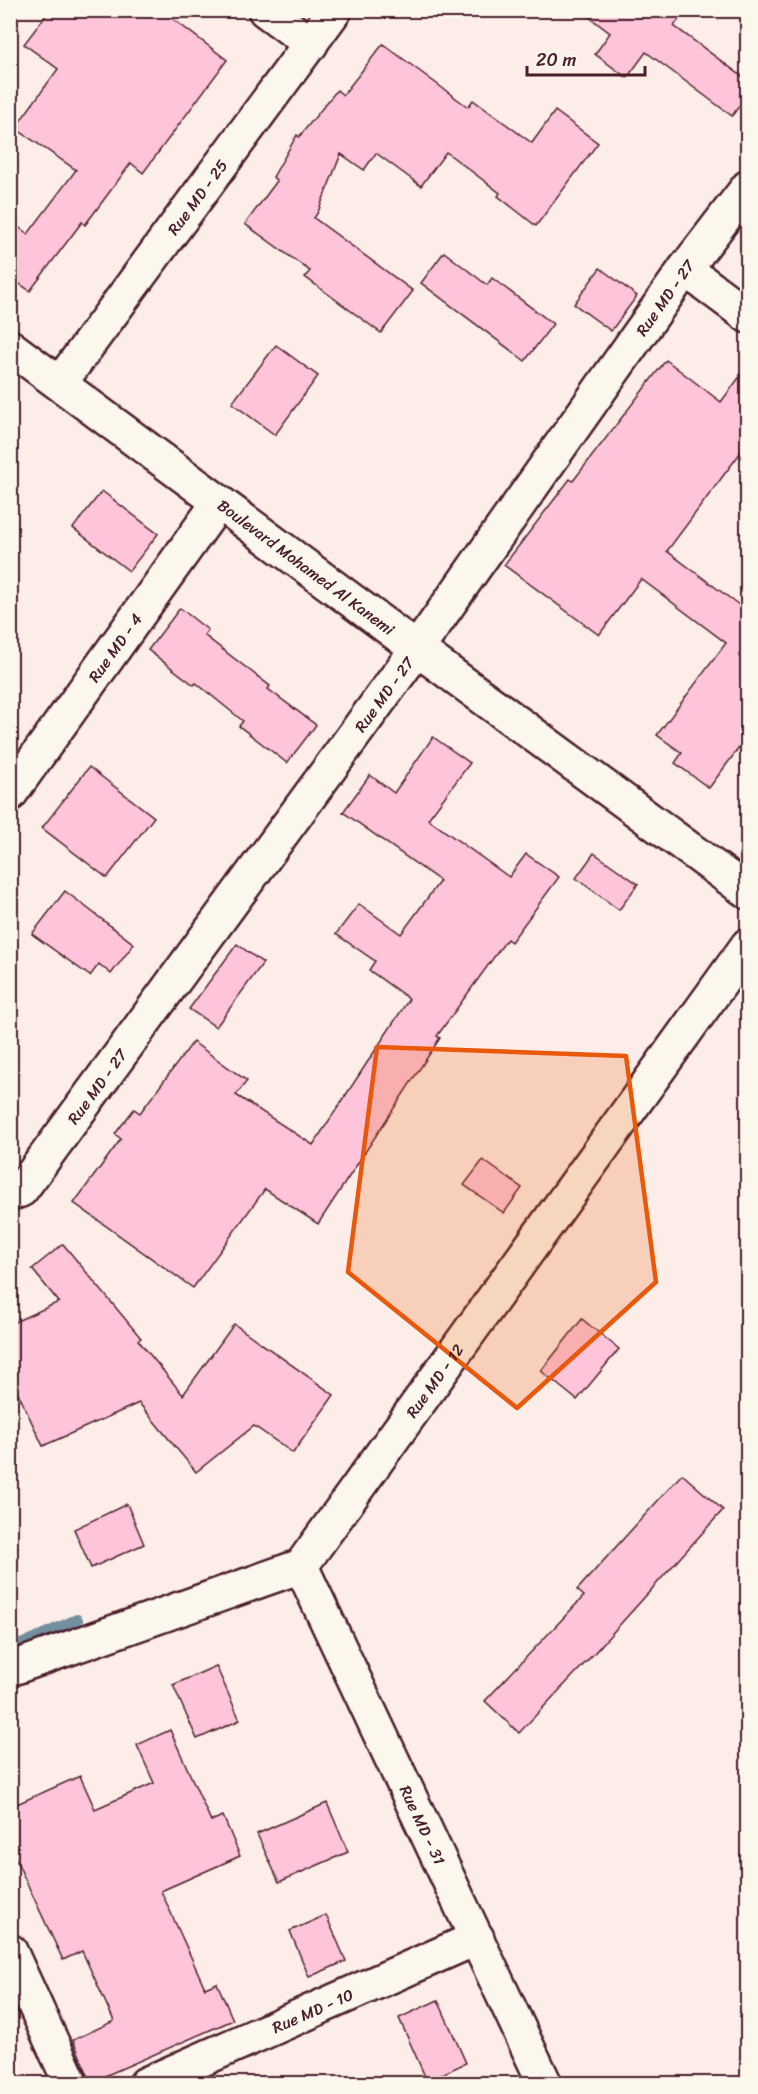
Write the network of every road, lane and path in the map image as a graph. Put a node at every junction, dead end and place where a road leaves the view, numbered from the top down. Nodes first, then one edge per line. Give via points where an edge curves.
1 (265, 10) edge
2 (335, 10) edge
3 (311, 44) junction
4 (747, 187) edge
5 (685, 270) junction
6 (747, 316) edge
7 (10, 347) edge
8 (60, 383) junction
9 (219, 502) junction
10 (417, 649) junction
11 (10, 794) edge
12 (747, 892) edge
13 (747, 945) edge
14 (10, 1194) edge
15 (301, 1566) junction
16 (10, 1669) edge
17 (477, 1938) junction
18 (10, 1952) edge
19 (71, 2084) edge
20 (147, 2084) edge
21 (545, 2084) edge

1 - 3 street
2 - 3 street, Rue MD - 25
3 - 8 street, Rue MD - 25
4 - 5 street, Rue MD - 27
5 - 6 street
5 - 10 street, Rue MD - 27
7 - 8 street, Boulevard Mohamed Al Kanemi
8 - 9 street, Boulevard Mohamed Al Kanemi
9 - 10 street, Boulevard Mohamed Al Kanemi
9 - 11 street, Rue MD - 4
10 - 12 street, Boulevard Mohamed Al Kanemi
10 - 14 street, Rue MD - 27 via 21,1190
13 - 15 street, Rue MD - 12
15 - 16 street
15 - 17 street, Rue MD - 31
17 - 20 street, Rue MD - 10
17 - 21 street, Rue MD - 31
18 - 19 street

